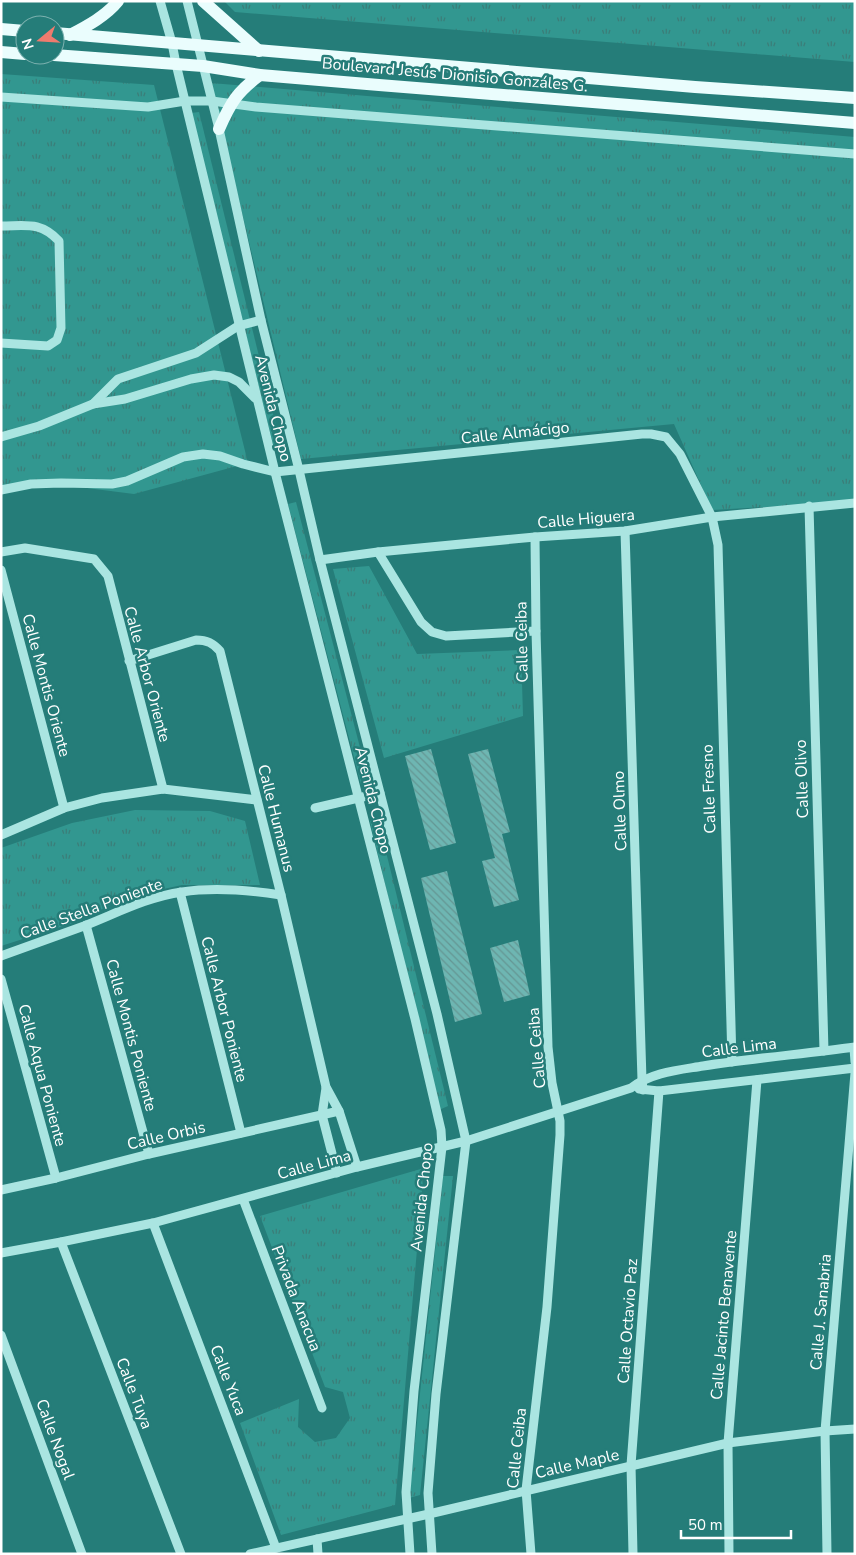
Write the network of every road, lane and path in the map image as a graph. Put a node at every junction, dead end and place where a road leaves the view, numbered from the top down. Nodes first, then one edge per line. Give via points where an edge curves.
1 (118, 1) edge
2 (160, 1) edge
3 (187, 1) edge
4 (203, 1) edge
5 (1, 29) edge
6 (15, 30) edge
7 (65, 34) edge
8 (70, 34) junction
9 (172, 43) junction
10 (199, 45) junction
11 (259, 51) junction
12 (1, 52) edge
13 (15, 53) edge
14 (65, 56) edge
15 (176, 64) junction
16 (203, 66) junction
17 (260, 74) junction
18 (1, 97) edge
19 (855, 98) edge
20 (212, 101) junction
21 (185, 102) junction
22 (230, 104) junction
23 (855, 123) edge
24 (219, 128) junction
25 (855, 154) edge
26 (1, 226) edge
27 (262, 320) junction
28 (238, 326) junction
29 (1, 343) edge
30 (257, 400) junction
31 (93, 404) junction
32 (1, 437) edge
33 (299, 470) junction
34 (275, 472) junction
35 (1, 490) edge
36 (855, 503) edge
37 (808, 506) junction
38 (712, 517) junction
39 (625, 531) junction
40 (535, 537) junction
41 (1, 552) edge
42 (378, 552) junction
43 (320, 560) junction
44 (1, 570) edge
45 (536, 631) junction
46 (129, 661) junction
47 (163, 789) junction
48 (380, 793) junction
49 (358, 798) junction
50 (257, 800) junction
51 (64, 808) junction
52 (315, 808) dead end
53 (1, 835) edge
54 (180, 892) junction
55 (281, 895) junction
56 (86, 925) junction
57 (1, 956) edge
58 (1, 979) edge
59 (854, 1047) edge
60 (824, 1051) junction
61 (732, 1062) junction
62 (855, 1062) edge
63 (855, 1068) edge
64 (855, 1073) edge
65 (642, 1080) junction
66 (757, 1080) junction
67 (326, 1087) junction
68 (631, 1088) junction
69 (643, 1090) junction
70 (659, 1090) junction
71 (339, 1111) junction
72 (558, 1112) junction
73 (322, 1115) junction
74 (241, 1133) junction
75 (466, 1140) junction
76 (442, 1147) junction
77 (149, 1154) junction
78 (357, 1167) junction
79 (337, 1173) junction
80 (56, 1178) junction
81 (1, 1190) edge
82 (243, 1199) junction
83 (153, 1223) junction
84 (61, 1242) junction
85 (1, 1253) edge
86 (1, 1335) edge
87 (322, 1408) dead end
88 (855, 1429) edge
89 (825, 1431) junction
90 (728, 1443) junction
91 (631, 1465) junction
92 (526, 1490) junction
93 (429, 1514) junction
94 (407, 1518) junction
95 (317, 1539) junction
96 (276, 1548) junction
97 (82, 1554) edge
98 (181, 1554) edge
99 (250, 1554) edge
100 (318, 1554) edge
101 (410, 1554) edge
102 (432, 1554) edge
103 (531, 1554) edge
104 (633, 1554) edge
105 (729, 1554) edge
106 (827, 1554) edge

1 - 8 main road via 90,24
2 - 9 street, Avenida Chopo
3 - 10 street, Avenida Chopo
4 - 11 main road
5 - 6 main road
7 - 8 main road, Boulevard Jesús Dionisio Gonzáles G.
8 - 9 main road, Boulevard Jesús Dionisio Gonzáles G.
9 - 10 main road, Boulevard Jesús Dionisio Gonzáles G.
9 - 15 street, Avenida Chopo
10 - 11 main road, Boulevard Jesús Dionisio Gonzáles G.
10 - 16 street, Avenida Chopo
11 - 19 main road, Boulevard Jesús Dionisio Gonzáles G.
12 - 13 main road
14 - 15 main road, Boulevard Jesús Dionisio Gonzáles G.
15 - 16 main road, Boulevard Jesús Dionisio Gonzáles G.
15 - 21 street, Avenida Chopo
16 - 17 main road, Boulevard Jesús Dionisio Gonzáles G.
16 - 20 street, Avenida Chopo
17 - 22 main road via 242,88
17 - 23 main road, Boulevard Jesús Dionisio Gonzáles G.
18 - 21 street via 148,107
20 - 21 street
20 - 22 street
20 - 24 street, Avenida Chopo
21 - 28 street, Avenida Chopo
22 - 24 main road
22 - 25 street
24 - 27 street, Avenida Chopo
26 - 29 street via 39,226 59,241 62,328 57,340 48,346
27 - 28 street
27 - 33 street, Avenida Chopo
28 - 30 street, Avenida Chopo
28 - 31 street via 196,353 118,379
30 - 31 street via 239,382 214,375 125,399
30 - 34 street, Avenida Chopo
31 - 32 street via 48,423
33 - 34 street, Calle Almácigo
33 - 38 street, Calle Almácigo via 651,434 666,437 674,444
33 - 43 street, Avenida Chopo
34 - 35 street, Calle Almácigo via 203,454 184,457 112,484 30,484
34 - 49 street, Avenida Chopo
36 - 37 street, Calle Higuera
37 - 38 street, Calle Higuera
37 - 60 street, Calle Olivo
38 - 39 street, Calle Higuera
38 - 61 street, Calle Fresno via 718,545
39 - 40 street, Calle Higuera
39 - 65 street, Calle Olmo
40 - 42 street, Calle Higuera
40 - 45 street, Calle Ceiba
41 - 46 street, Calle Arbor Oriente via 25,548 94,559 108,576
42 - 43 street, Calle Higuera
42 - 45 street via 422,622 432,632 446,636
43 - 48 street, Avenida Chopo
44 - 51 street, Calle Montis Oriente
45 - 72 street, Calle Ceiba via 548,1047
46 - 47 street, Calle Arbor Oriente
46 - 50 street, Calle Humanus via 196,640 214,644 220,651
47 - 50 street
47 - 51 street via 102,798
48 - 49 street
48 - 75 street, Avenida Chopo
49 - 52 street
49 - 76 street, Avenida Chopo via 442,1130
50 - 55 street, Calle Humanus
51 - 53 street
54 - 55 street, Calle Stella Poniente via 246,890
54 - 56 street, Calle Stella Poniente via 144,901
54 - 74 street, Calle Arbor Poniente
55 - 67 street, Calle Humanus
56 - 57 street, Calle Stella Poniente
56 - 77 street, Calle Montis Poniente
58 - 80 street, Calle Aqua Poniente
59 - 60 street, Calle Lima
59 - 62 street
60 - 61 street, Calle Lima
61 - 65 street, Calle Lima via 669,1072
63 - 66 street, Calle Lima
64 - 89 street, Calle J. Sanabria
65 - 68 street, Calle Lima
65 - 69 street, Calle Olmo
66 - 70 street, Calle Lima
66 - 90 street, Calle Jacinto Benavente
67 - 71 street, Calle Humanus
67 - 73 street, Calle Humanus
68 - 69 street, Calle Lima
68 - 72 street, Calle Lima
69 - 70 street, Calle Lima
70 - 91 street, Calle Octavio Paz
71 - 73 street, Calle Orbis
71 - 78 street, Calle Humanus
72 - 75 street, Calle Lima
72 - 92 street, Calle Ceiba via 560,1135 547,1307
73 - 74 street, Calle Orbis
73 - 79 street, Calle Humanus
74 - 77 street, Calle Orbis
75 - 76 street, Calle Lima
75 - 93 street, Avenida Chopo via 436,1394
76 - 78 street, Calle Lima
76 - 94 street, Avenida Chopo via 414,1391
77 - 80 street, Calle Orbis
78 - 79 street, Calle Lima
79 - 82 street, Calle Lima
80 - 81 street, Calle Orbis
82 - 83 street, Calle Lima
82 - 87 street, Privada Anacua
83 - 84 street, Calle Lima
83 - 96 street, Calle Yuca
84 - 85 street, Calle Lima
84 - 98 street, Calle Tuya
86 - 97 street, Calle Nogal
88 - 89 street, Calle Maple
89 - 90 street, Calle Maple
89 - 106 street, Calle J. Sanabria
90 - 91 street, Calle Maple
90 - 105 street, Calle Jacinto Benavente
91 - 92 street, Calle Maple
91 - 104 street, Calle Octavio Paz
92 - 93 street, Calle Maple
92 - 103 street, Calle Ceiba
93 - 94 street, Calle Maple
93 - 102 street, Avenida Chopo
94 - 95 street, Calle Maple
94 - 101 street, Avenida Chopo
95 - 96 street, Calle Maple
95 - 100 street
96 - 99 street, Calle Maple

